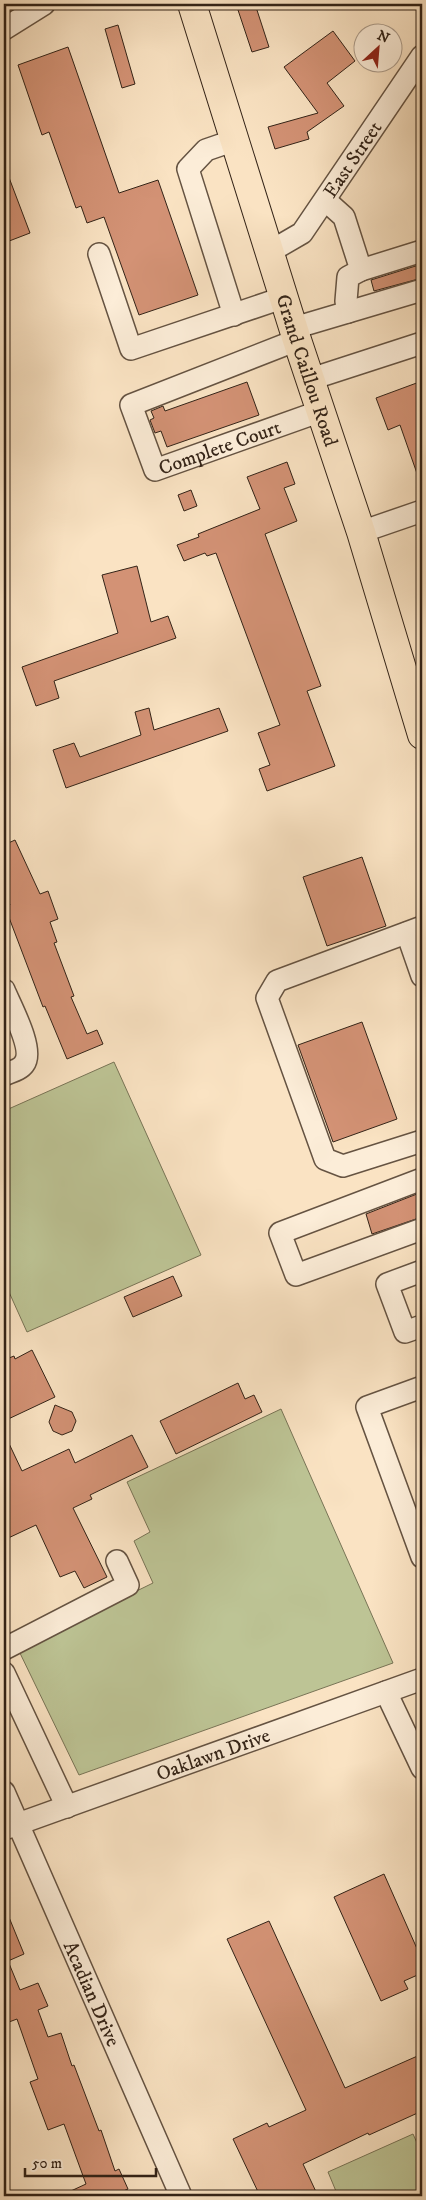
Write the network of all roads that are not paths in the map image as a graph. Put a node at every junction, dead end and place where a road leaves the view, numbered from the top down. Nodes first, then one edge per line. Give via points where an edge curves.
1 (44, 4) edge
2 (192, 4) edge
3 (4, 29) edge
4 (422, 56) edge
5 (236, 140) junction
6 (324, 200) junction
7 (271, 251) junction
8 (422, 251) edge
9 (99, 254) dead end
10 (361, 270) junction
11 (422, 290) edge
12 (285, 297) junction
13 (348, 312) junction
14 (234, 314) junction
15 (296, 334) junction
16 (422, 343) edge
17 (311, 379) junction
18 (321, 411) junction
19 (422, 511) edge
20 (361, 532) junction
21 (416, 695) edge
22 (422, 735) edge
23 (415, 930) edge
24 (422, 976) edge
25 (4, 990) edge
26 (11, 1072) edge
27 (422, 1141) edge
28 (422, 1180) edge
29 (422, 1229) edge
30 (422, 1271) edge
31 (422, 1326) edge
32 (422, 1387) edge
33 (422, 1556) edge
34 (117, 1561) dead end
35 (4, 1649) edge
36 (4, 1672) edge
37 (422, 1679) edge
38 (386, 1692) junction
39 (422, 1768) edge
40 (4, 1792) edge
41 (67, 1806) junction
42 (11, 1826) edge
43 (181, 2196) edge

1 - 3 street
2 - 5 main road, Grand Caillou Road
4 - 6 street, East Street
5 - 7 main road, Grand Caillou Road
5 - 14 street via 206,150 188,170
6 - 7 street, East Street via 302,233
6 - 10 street via 344,217
7 - 12 main road, Grand Caillou Road
8 - 10 street
9 - 14 street via 131,349
10 - 13 street via 348,277
11 - 13 street
12 - 14 street
12 - 15 main road, Grand Caillou Road
13 - 15 street
15 - 17 main road, Grand Caillou Road
15 - 18 street, Complete Court via 131,404 155,470
16 - 17 street
17 - 18 main road, Grand Caillou Road
18 - 20 main road, Grand Caillou Road
19 - 20 street
20 - 21 main road, Grand Caillou Road
21 - 22 main road, Grand Caillou Road
23 - 24 street
23 - 27 street via 277,981 267,998 324,1159 343,1166
25 - 26 street via 26,1042 28,1055 25,1063
28 - 29 street via 280,1233 296,1274
30 - 31 street via 387,1284 405,1332
32 - 33 street via 367,1407
34 - 35 street via 128,1585
36 - 41 street
37 - 38 street, Oaklawn Drive
38 - 39 street
38 - 41 street, Oaklawn Drive
40 - 42 street, Acadian Drive
41 - 42 street, Oaklawn Drive
42 - 43 street, Acadian Drive

